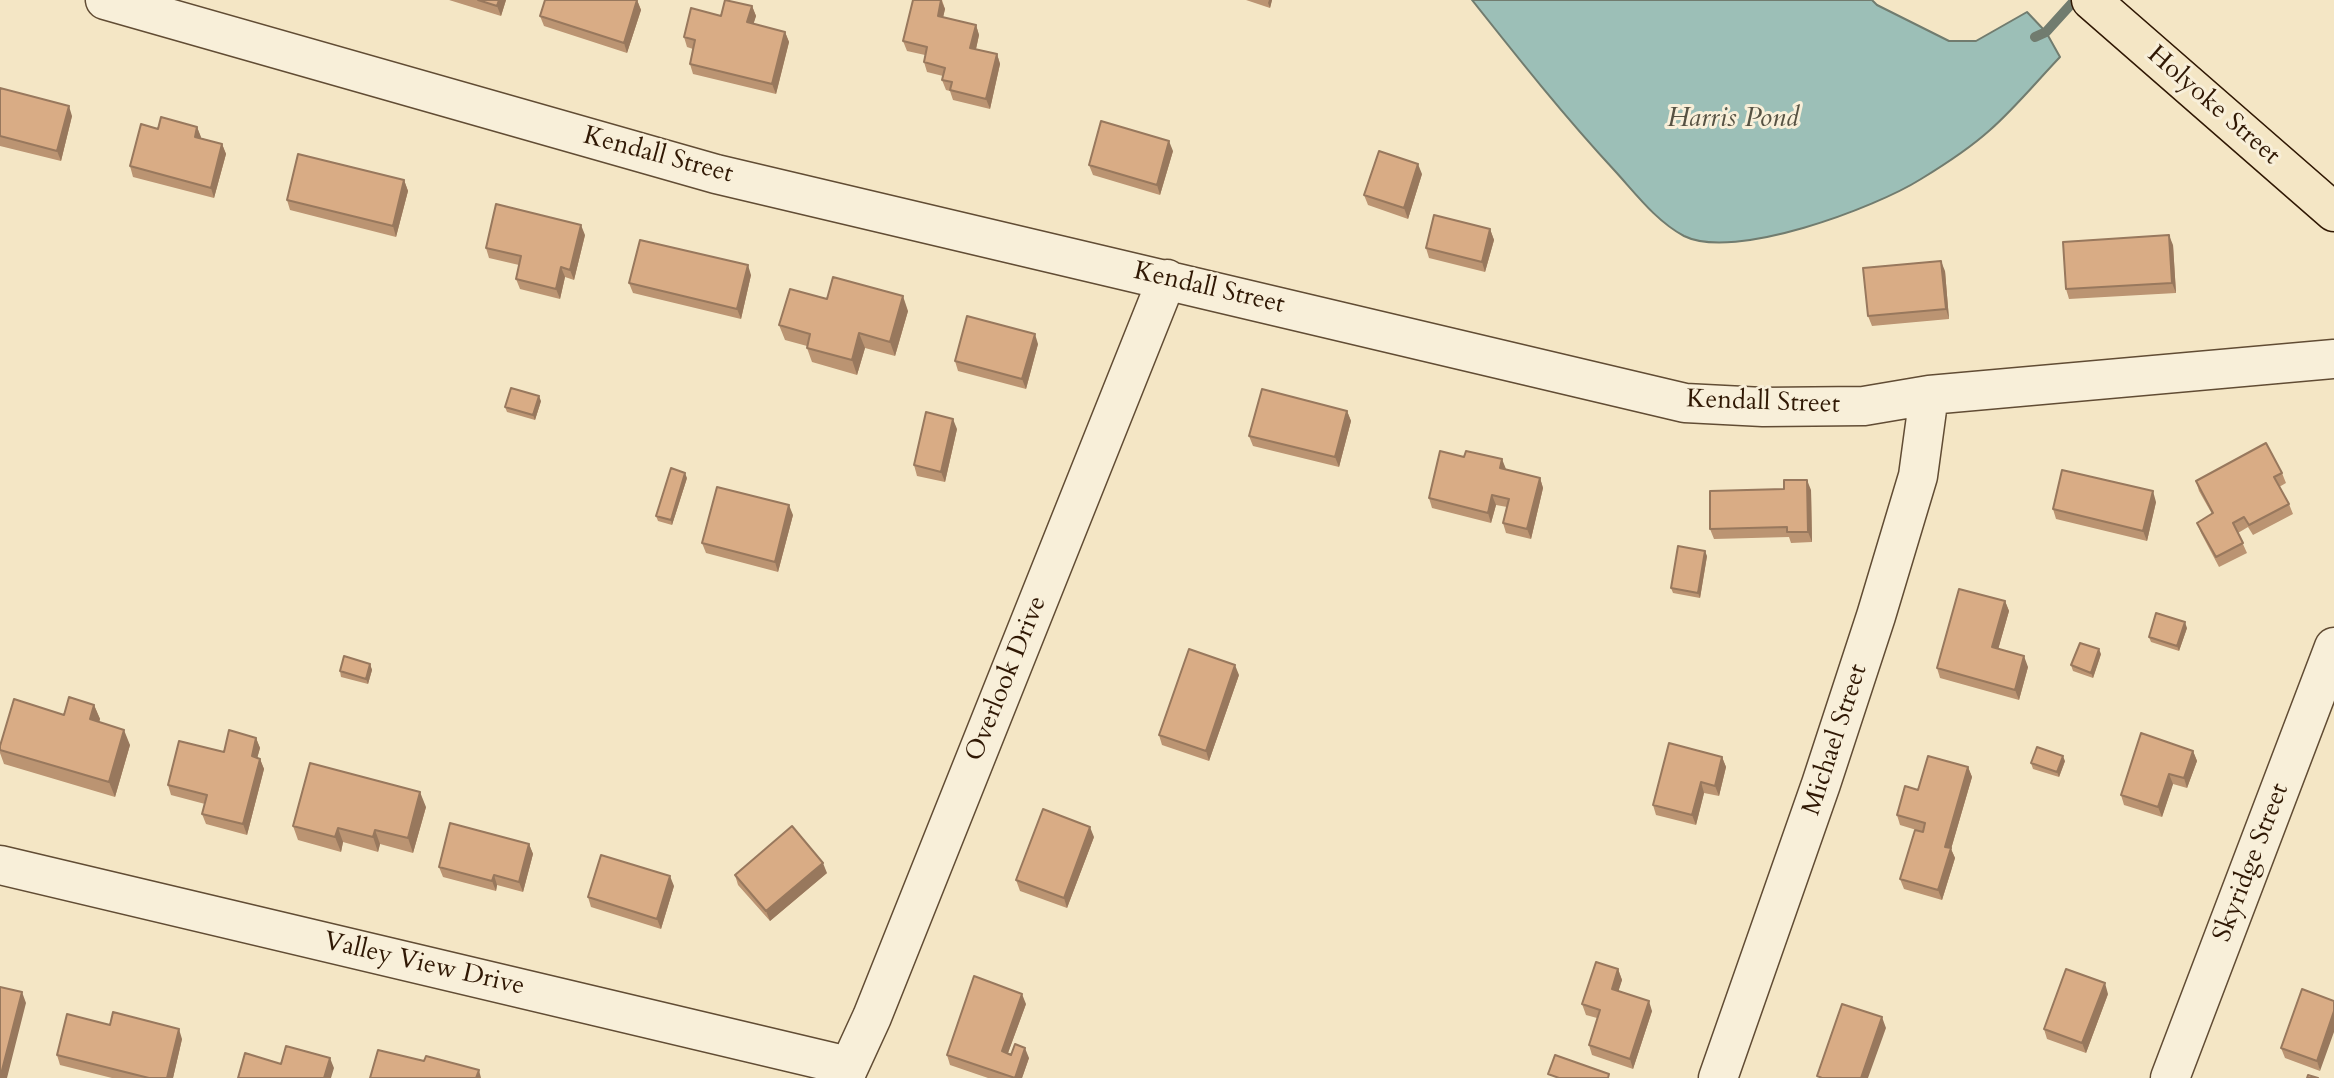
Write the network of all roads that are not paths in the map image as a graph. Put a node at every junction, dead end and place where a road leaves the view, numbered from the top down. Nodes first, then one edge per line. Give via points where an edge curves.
1 (105, 0) edge
2 (2101, 8) edge
3 (2334, 212) edge
4 (1167, 279) junction
5 (2334, 359) edge
6 (1929, 395) junction
7 (2334, 647) edge
8 (0, 865) edge
9 (846, 1072) edge
10 (1718, 1078) edge
11 (2171, 1078) edge

1 - 4 street, Kendall Street via 716,174
2 - 3 main road, Holyoke Street
4 - 6 street, Kendall Street via 1685,403 1864,406
4 - 9 street, Overlook Drive
5 - 6 street, Kendall Street
6 - 10 street, Michael Street via 1918,476 1876,616
7 - 11 street, Skyridge Street
8 - 9 street, Valley View Drive

